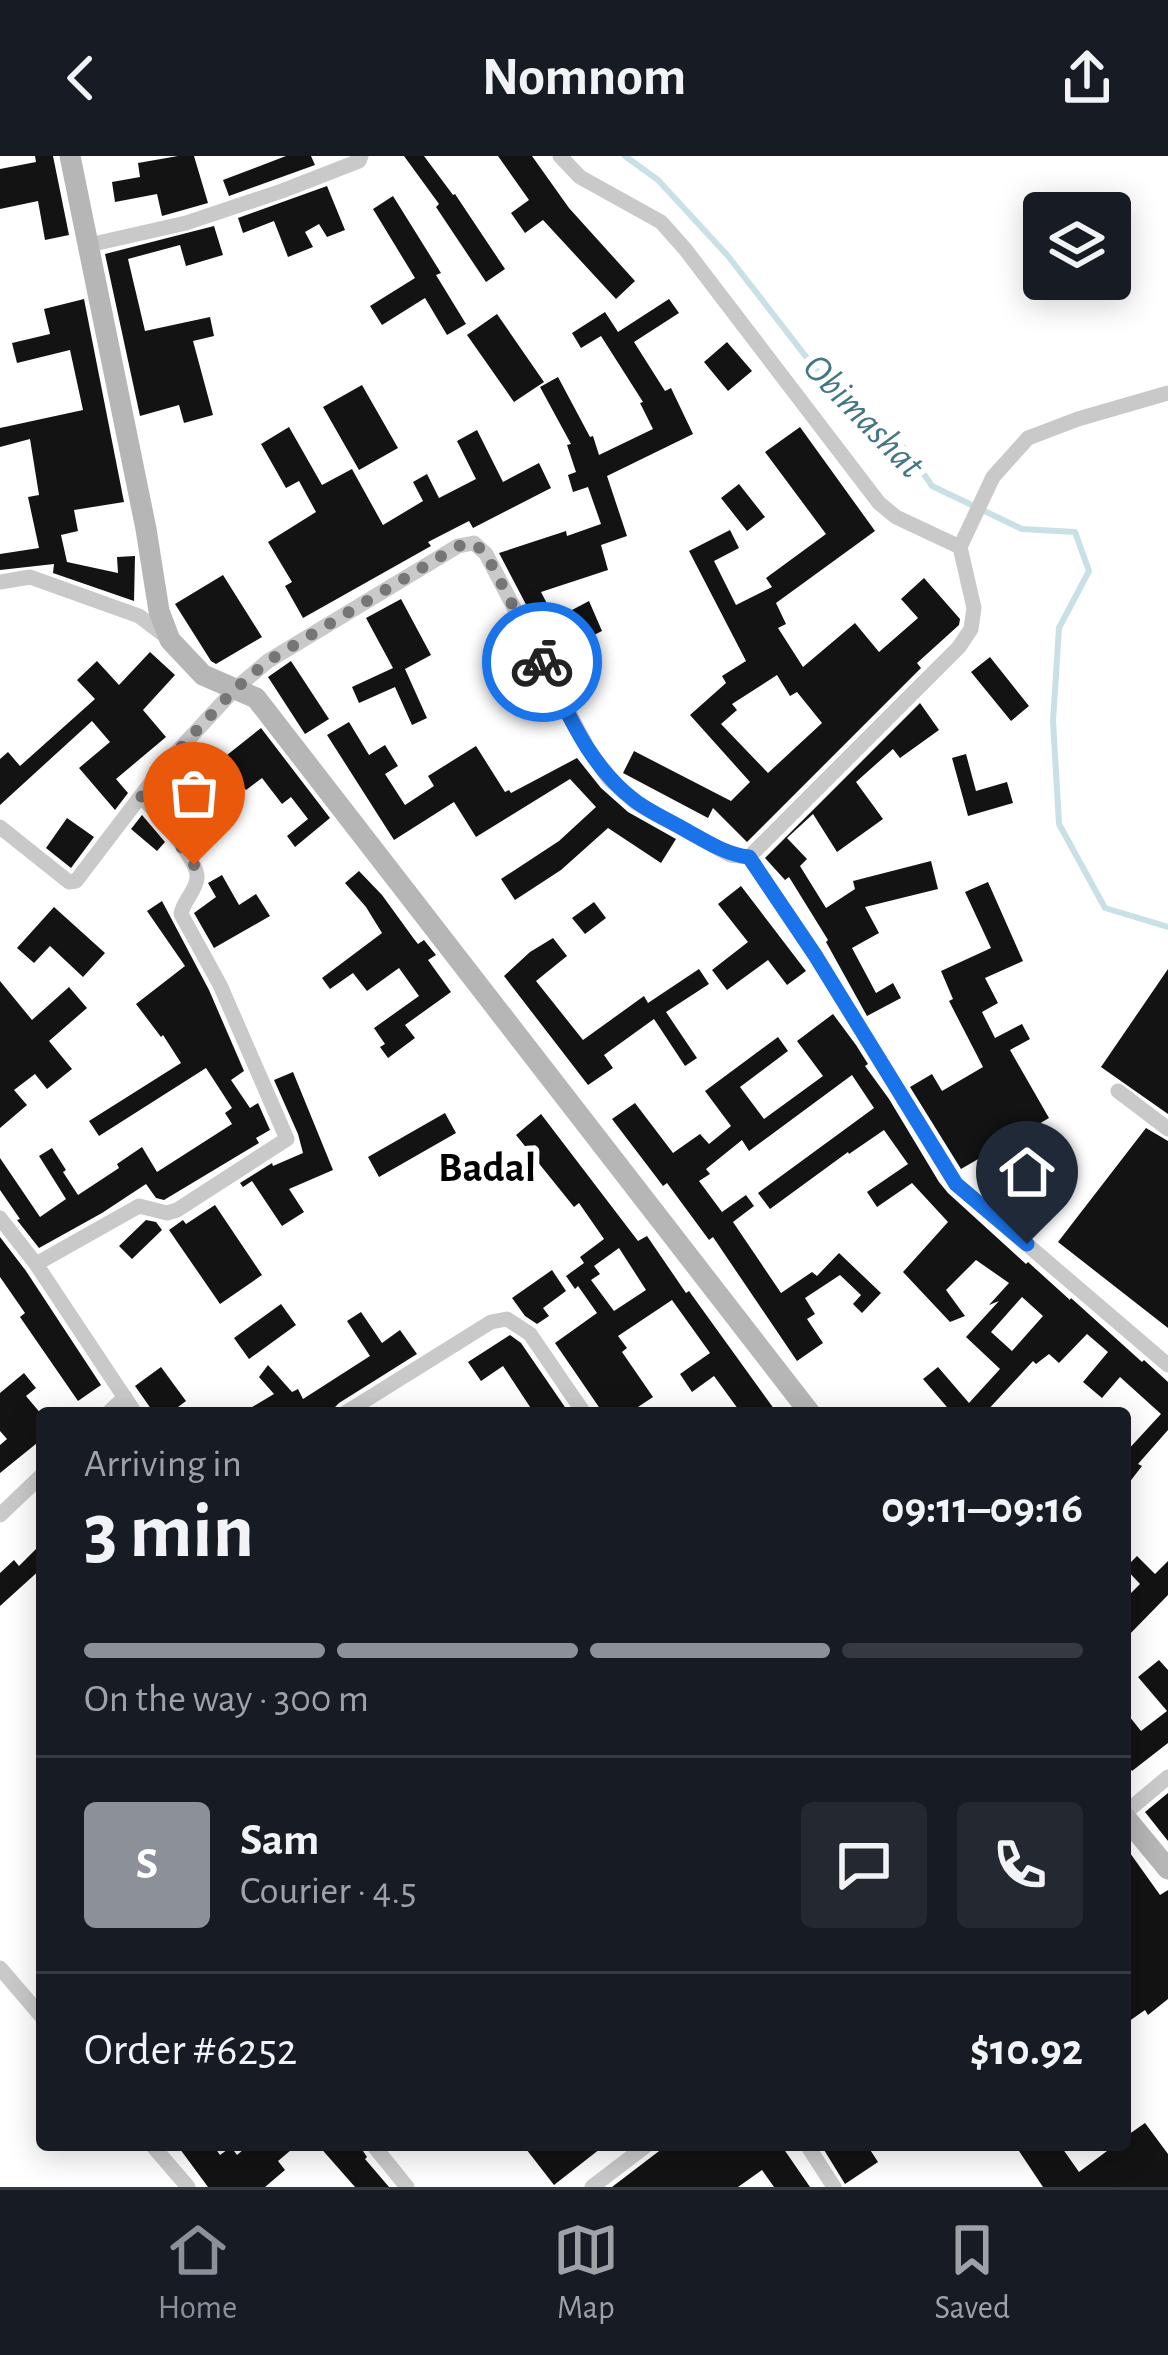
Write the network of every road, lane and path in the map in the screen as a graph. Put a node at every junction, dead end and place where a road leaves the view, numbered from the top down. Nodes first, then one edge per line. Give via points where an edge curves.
1 (70, 156) edge
2 (361, 156) edge
3 (560, 156) edge
4 (89, 244) junction
5 (1168, 393) edge
6 (960, 547) junction
7 (0, 582) edge
8 (170, 640) junction
9 (235, 689) junction
10 (141, 796) junction
11 (0, 827) edge
12 (749, 857) junction
13 (1118, 1091) dead end
14 (1168, 1130) edge
15 (0, 1218) edge
16 (36, 1264) junction
17 (1168, 1365) edge
18 (125, 1397) junction
19 (114, 1407) edge
20 (131, 1407) edge
21 (355, 1407) edge
22 (580, 1407) edge
23 (805, 1407) edge
24 (36, 1481) edge
25 (0, 1515) edge
26 (1168, 1777) edge
27 (1131, 1810) edge
28 (1131, 1823) edge
29 (1168, 1869) edge
30 (0, 1968) edge
31 (36, 2010) edge
32 (157, 2151) edge
33 (379, 2151) edge
34 (639, 2151) edge
35 (811, 2151) edge
36 (188, 2187) edge
37 (407, 2187) edge
38 (592, 2187) edge
39 (833, 2187) edge

1 - 4 street
2 - 4 street via 186,223
3 - 6 street via 580,177 661,222 686,249 879,503
4 - 8 street
5 - 6 street via 1028,437 993,477
6 - 12 street via 974,608 959,647
7 - 8 street via 30,577 139,616
8 - 9 street via 203,675
9 - 10 street
9 - 12 street via 268,661 474,543 609,779 730,855
9 - 23 street via 256,698
10 - 11 street via 69,882
10 - 16 street via 194,865 196,883 181,914 287,1138 177,1210 139,1206
12 - 17 street via 956,1184
13 - 14 street
15 - 16 street
16 - 18 street
18 - 19 street
18 - 20 street
21 - 22 street via 507,1319 530,1334
24 - 25 street
26 - 27 street
28 - 29 street
30 - 31 street
32 - 36 street
33 - 37 street
34 - 38 street
35 - 39 street

